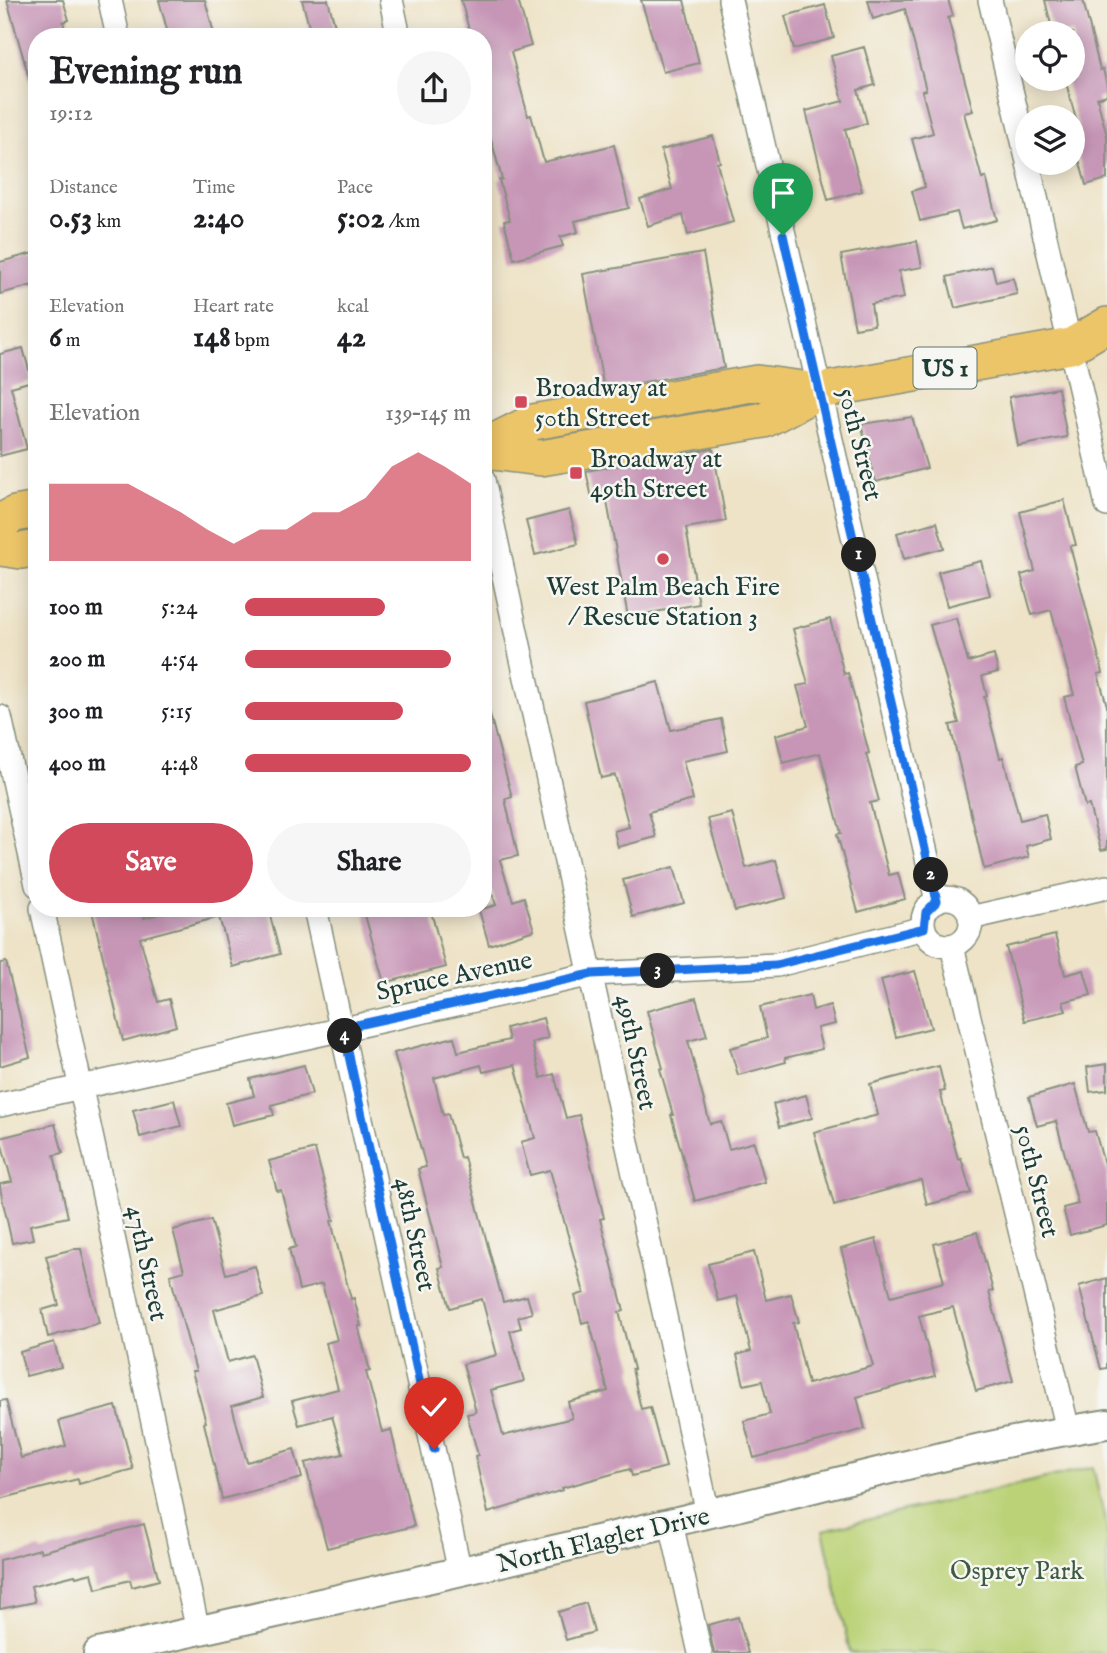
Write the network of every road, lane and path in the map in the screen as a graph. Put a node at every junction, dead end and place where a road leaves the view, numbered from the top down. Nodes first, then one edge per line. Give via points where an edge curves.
1 (110, 0) edge
2 (391, 0) edge
3 (730, 0) edge
4 (990, 0) edge
5 (116, 28) edge
6 (397, 28) edge
7 (1015, 105) edge
8 (1031, 175) edge
9 (1107, 325) edge
10 (1071, 345) junction
11 (1107, 352) edge
12 (819, 391) junction
13 (492, 450) edge
14 (1107, 505) edge
15 (28, 512) edge
16 (492, 521) edge
17 (0, 522) edge
18 (0, 548) edge
19 (28, 550) edge
20 (0, 717) edge
21 (28, 844) edge
22 (1107, 887) edge
23 (937, 901) junction
24 (44, 917) edge
25 (317, 917) edge
26 (970, 918) junction
27 (924, 928) junction
28 (952, 946) junction
29 (592, 974) junction
30 (343, 1028) junction
31 (81, 1087) junction
32 (0, 1105) edge
33 (1107, 1424) edge
34 (1068, 1430) junction
35 (708, 1514) junction
36 (671, 1522) junction
37 (460, 1572) junction
38 (198, 1631) junction
39 (98, 1653) edge
40 (700, 1653) edge

1 - 5 street
2 - 6 street
3 - 12 street, 50th Street
4 - 7 street
8 - 10 street
9 - 10 main road, US 1
10 - 11 main road, US 1
10 - 12 main road, US 1
10 - 14 street
12 - 13 main road, US 1 via 764,420 541,458
12 - 23 street, 50th Street
15 - 17 main road
16 - 29 street, 49th Street
18 - 19 main road
20 - 21 street
22 - 26 street
23 - 26 street via 958,901
23 - 27 street via 926,912
24 - 31 street, 47th Street
25 - 30 street, 48th Street
26 - 28 street via 965,938
27 - 28 street via 931,940
27 - 29 street, Spruce Avenue via 776,965
28 - 34 street, 50th Street
29 - 30 street, Spruce Avenue
29 - 35 street, 49th Street
30 - 31 street, Spruce Avenue
30 - 37 street, 48th Street
31 - 32 street, Spruce Avenue
31 - 38 street, 47th Street
33 - 34 street, North Flagler Drive
34 - 35 street, North Flagler Drive
35 - 36 street, North Flagler Drive
36 - 37 street, North Flagler Drive
36 - 40 street
37 - 38 street, North Flagler Drive
38 - 39 street, North Flagler Drive

